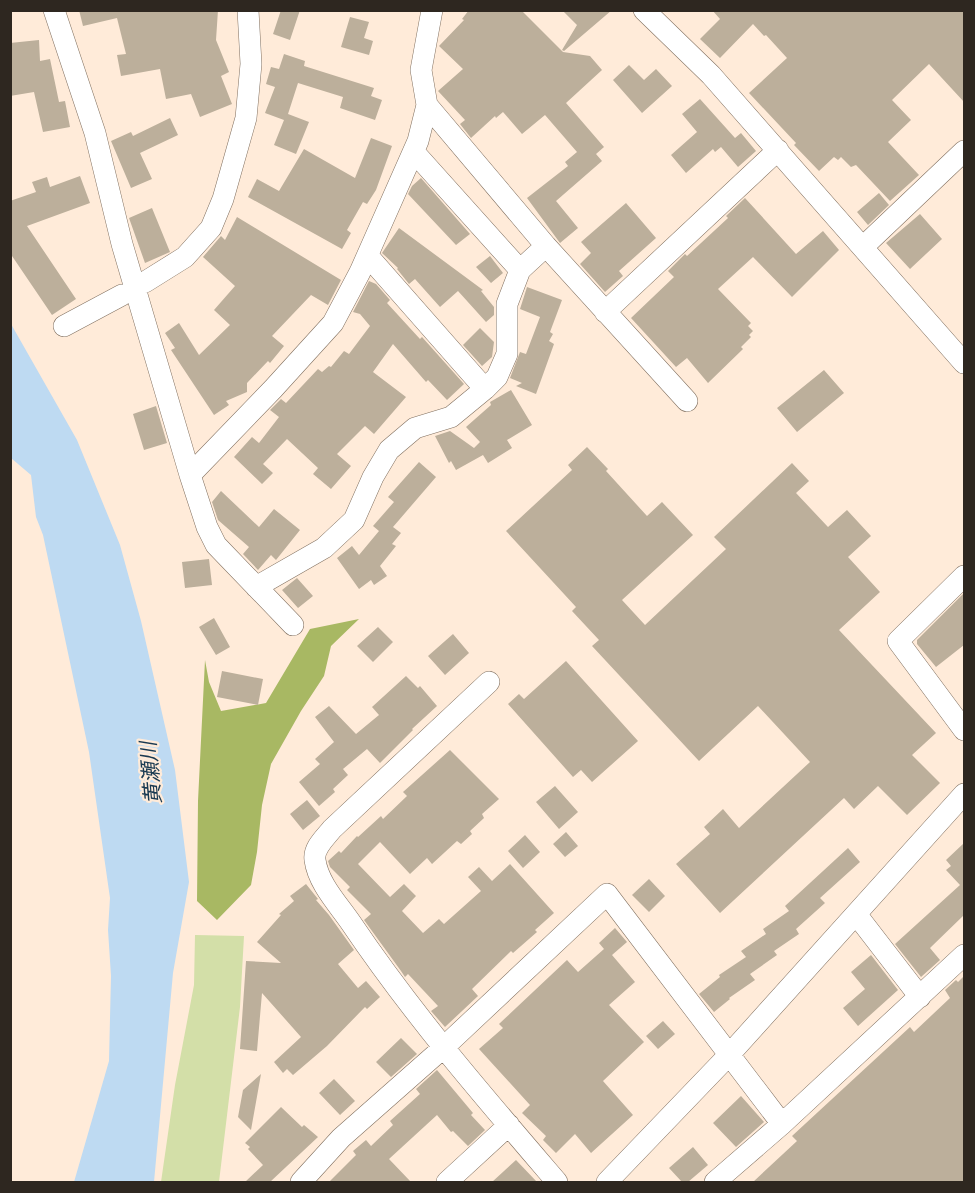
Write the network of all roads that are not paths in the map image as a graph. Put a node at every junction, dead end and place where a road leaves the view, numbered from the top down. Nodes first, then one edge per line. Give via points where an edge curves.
1 (54, 10) edge
2 (248, 10) edge
3 (432, 10) edge
4 (644, 10) edge
5 (427, 105) junction
6 (778, 150) junction
7 (964, 151) edge
8 (414, 152) junction
9 (546, 246) junction
10 (864, 246) junction
11 (368, 256) junction
12 (520, 270) junction
13 (145, 282) dead end
14 (122, 295) dead end
15 (605, 312) junction
16 (64, 326) dead end
17 (964, 363) edge
18 (485, 389) junction
19 (687, 401) dead end
20 (189, 475) junction
21 (964, 576) edge
22 (256, 587) junction
23 (293, 625) dead end
24 (489, 682) dead end
25 (964, 730) edge
26 (964, 794) edge
27 (856, 914) junction
28 (964, 955) edge
29 (920, 997) junction
30 (442, 1048) junction
31 (728, 1056) junction
32 (782, 1124) junction
33 (508, 1125) junction
34 (301, 1182) edge
35 (447, 1182) edge
36 (557, 1182) edge
37 (607, 1182) edge
38 (715, 1182) edge

1 - 20 street via 95,133 122,244
2 - 13 street via 251,64 246,118 223,199 211,228 185,257
3 - 5 street via 421,70
4 - 6 street via 711,75
5 - 8 street
5 - 9 street
6 - 10 street
6 - 15 street
7 - 10 street
8 - 11 street
8 - 12 street
9 - 12 street
9 - 15 street
10 - 17 street
11 - 18 street
11 - 20 street via 333,322
12 - 18 street via 507,304 507,354 497,377
14 - 16 street
15 - 19 street
18 - 22 street via 451,417 415,428 389,450 354,520 324,549
20 - 22 street via 216,545
21 - 25 street via 898,641
22 - 23 street
24 - 30 street via 332,829 314,858 327,888 369,951
26 - 27 street
27 - 29 street
27 - 31 street
28 - 29 street
29 - 32 street
30 - 31 street via 607,894
30 - 33 street
30 - 34 street via 341,1138
31 - 32 street
31 - 37 street
32 - 38 street
33 - 35 street
33 - 36 street

